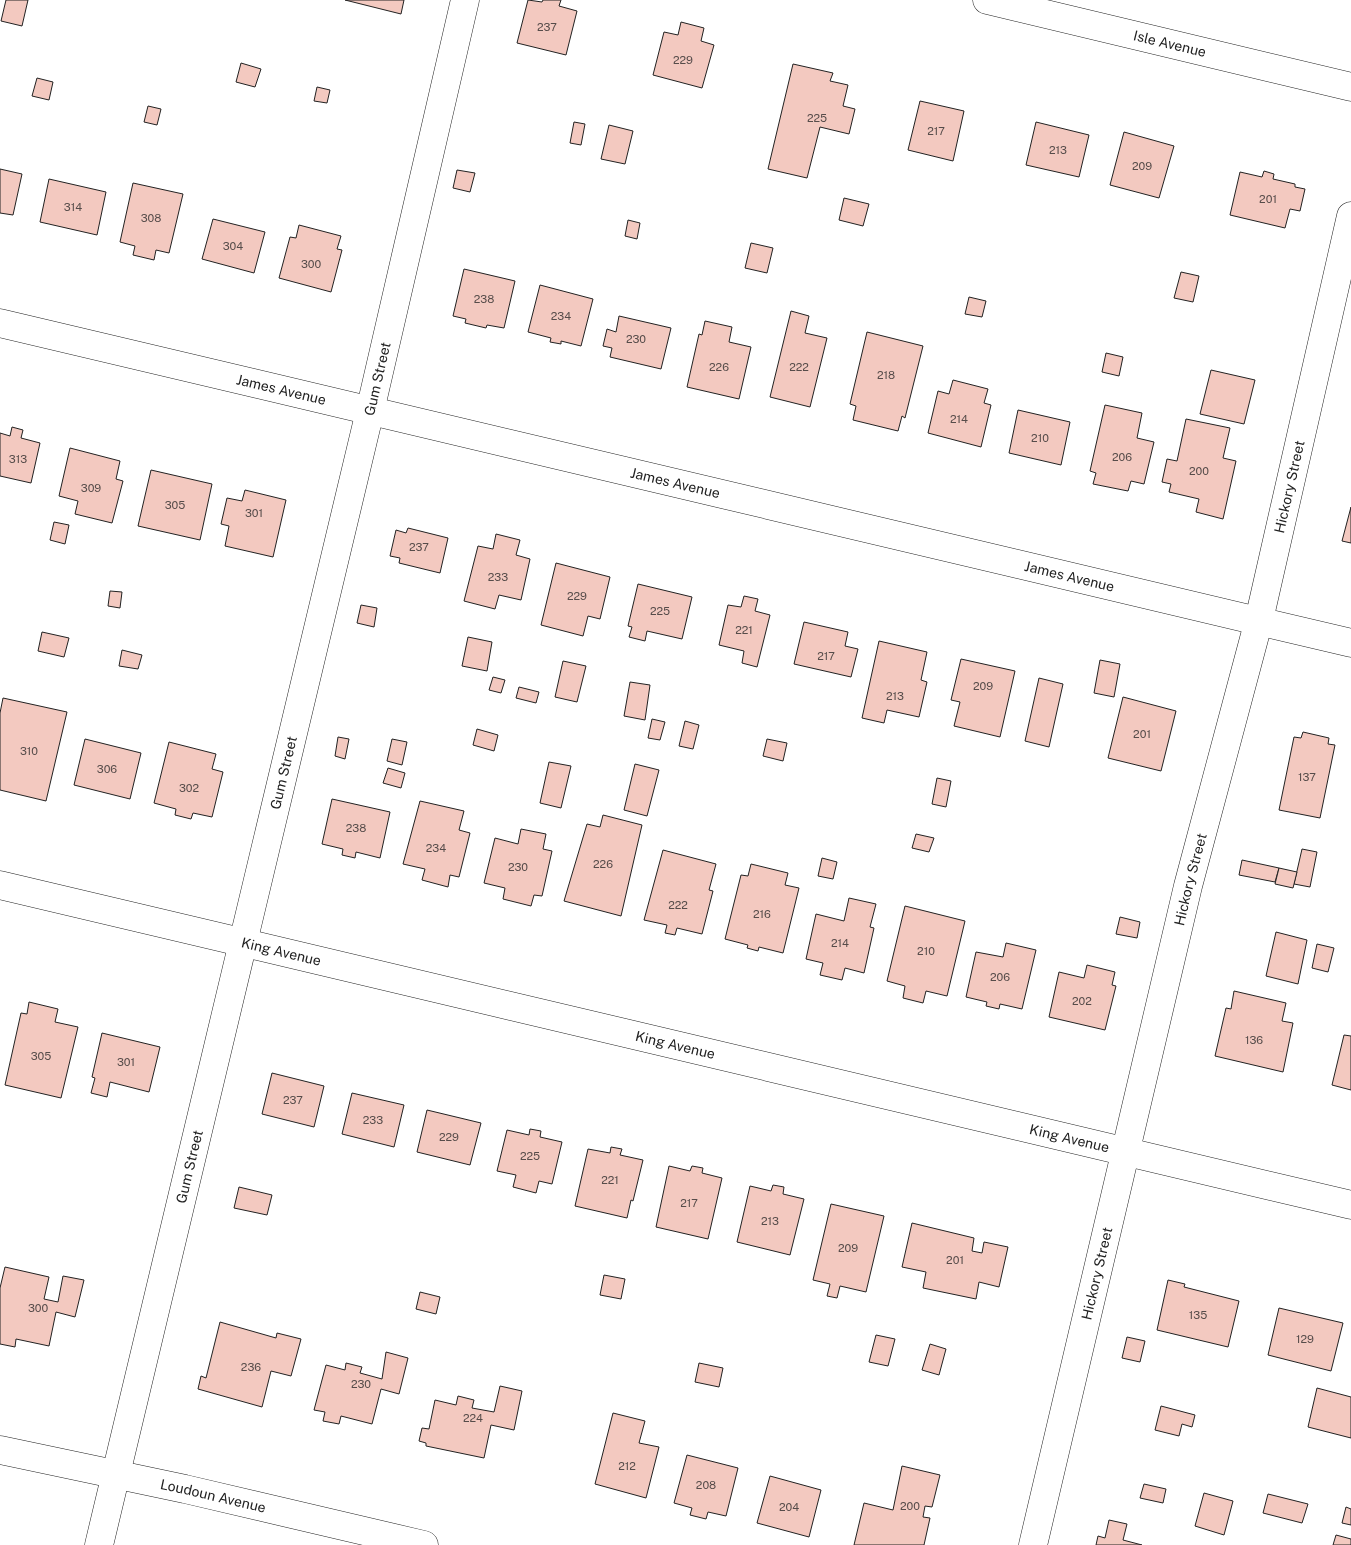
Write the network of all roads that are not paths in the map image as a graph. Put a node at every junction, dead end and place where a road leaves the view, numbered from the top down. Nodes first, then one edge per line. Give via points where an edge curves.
1 (465, 0) edge
2 (987, 0) edge
3 (1351, 87) edge
4 (1351, 216) edge
5 (0, 324) edge
6 (370, 411) junction
7 (1259, 620) junction
8 (1351, 642) edge
9 (0, 885) edge
10 (243, 943) junction
11 (1126, 1151) junction
12 (1351, 1205) edge
13 (0, 1450) edge
14 (115, 1474) junction
15 (99, 1545) edge
16 (424, 1545) edge
17 (1033, 1545) edge

1 - 6 street, Gum Street
2 - 3 street, Isle Avenue
4 - 7 street, Hickory Street
5 - 6 street, James Avenue
6 - 7 street, James Avenue
6 - 10 street, Gum Street
7 - 8 street, James Avenue
7 - 11 street, Hickory Street via 1188,886
9 - 10 street, King Avenue
10 - 11 street, King Avenue
10 - 14 street, Gum Street
11 - 12 street, King Avenue
11 - 17 street, Hickory Street
13 - 14 street, Loudoun Avenue
14 - 15 street, Gum Street
14 - 16 street, Loudoun Avenue

